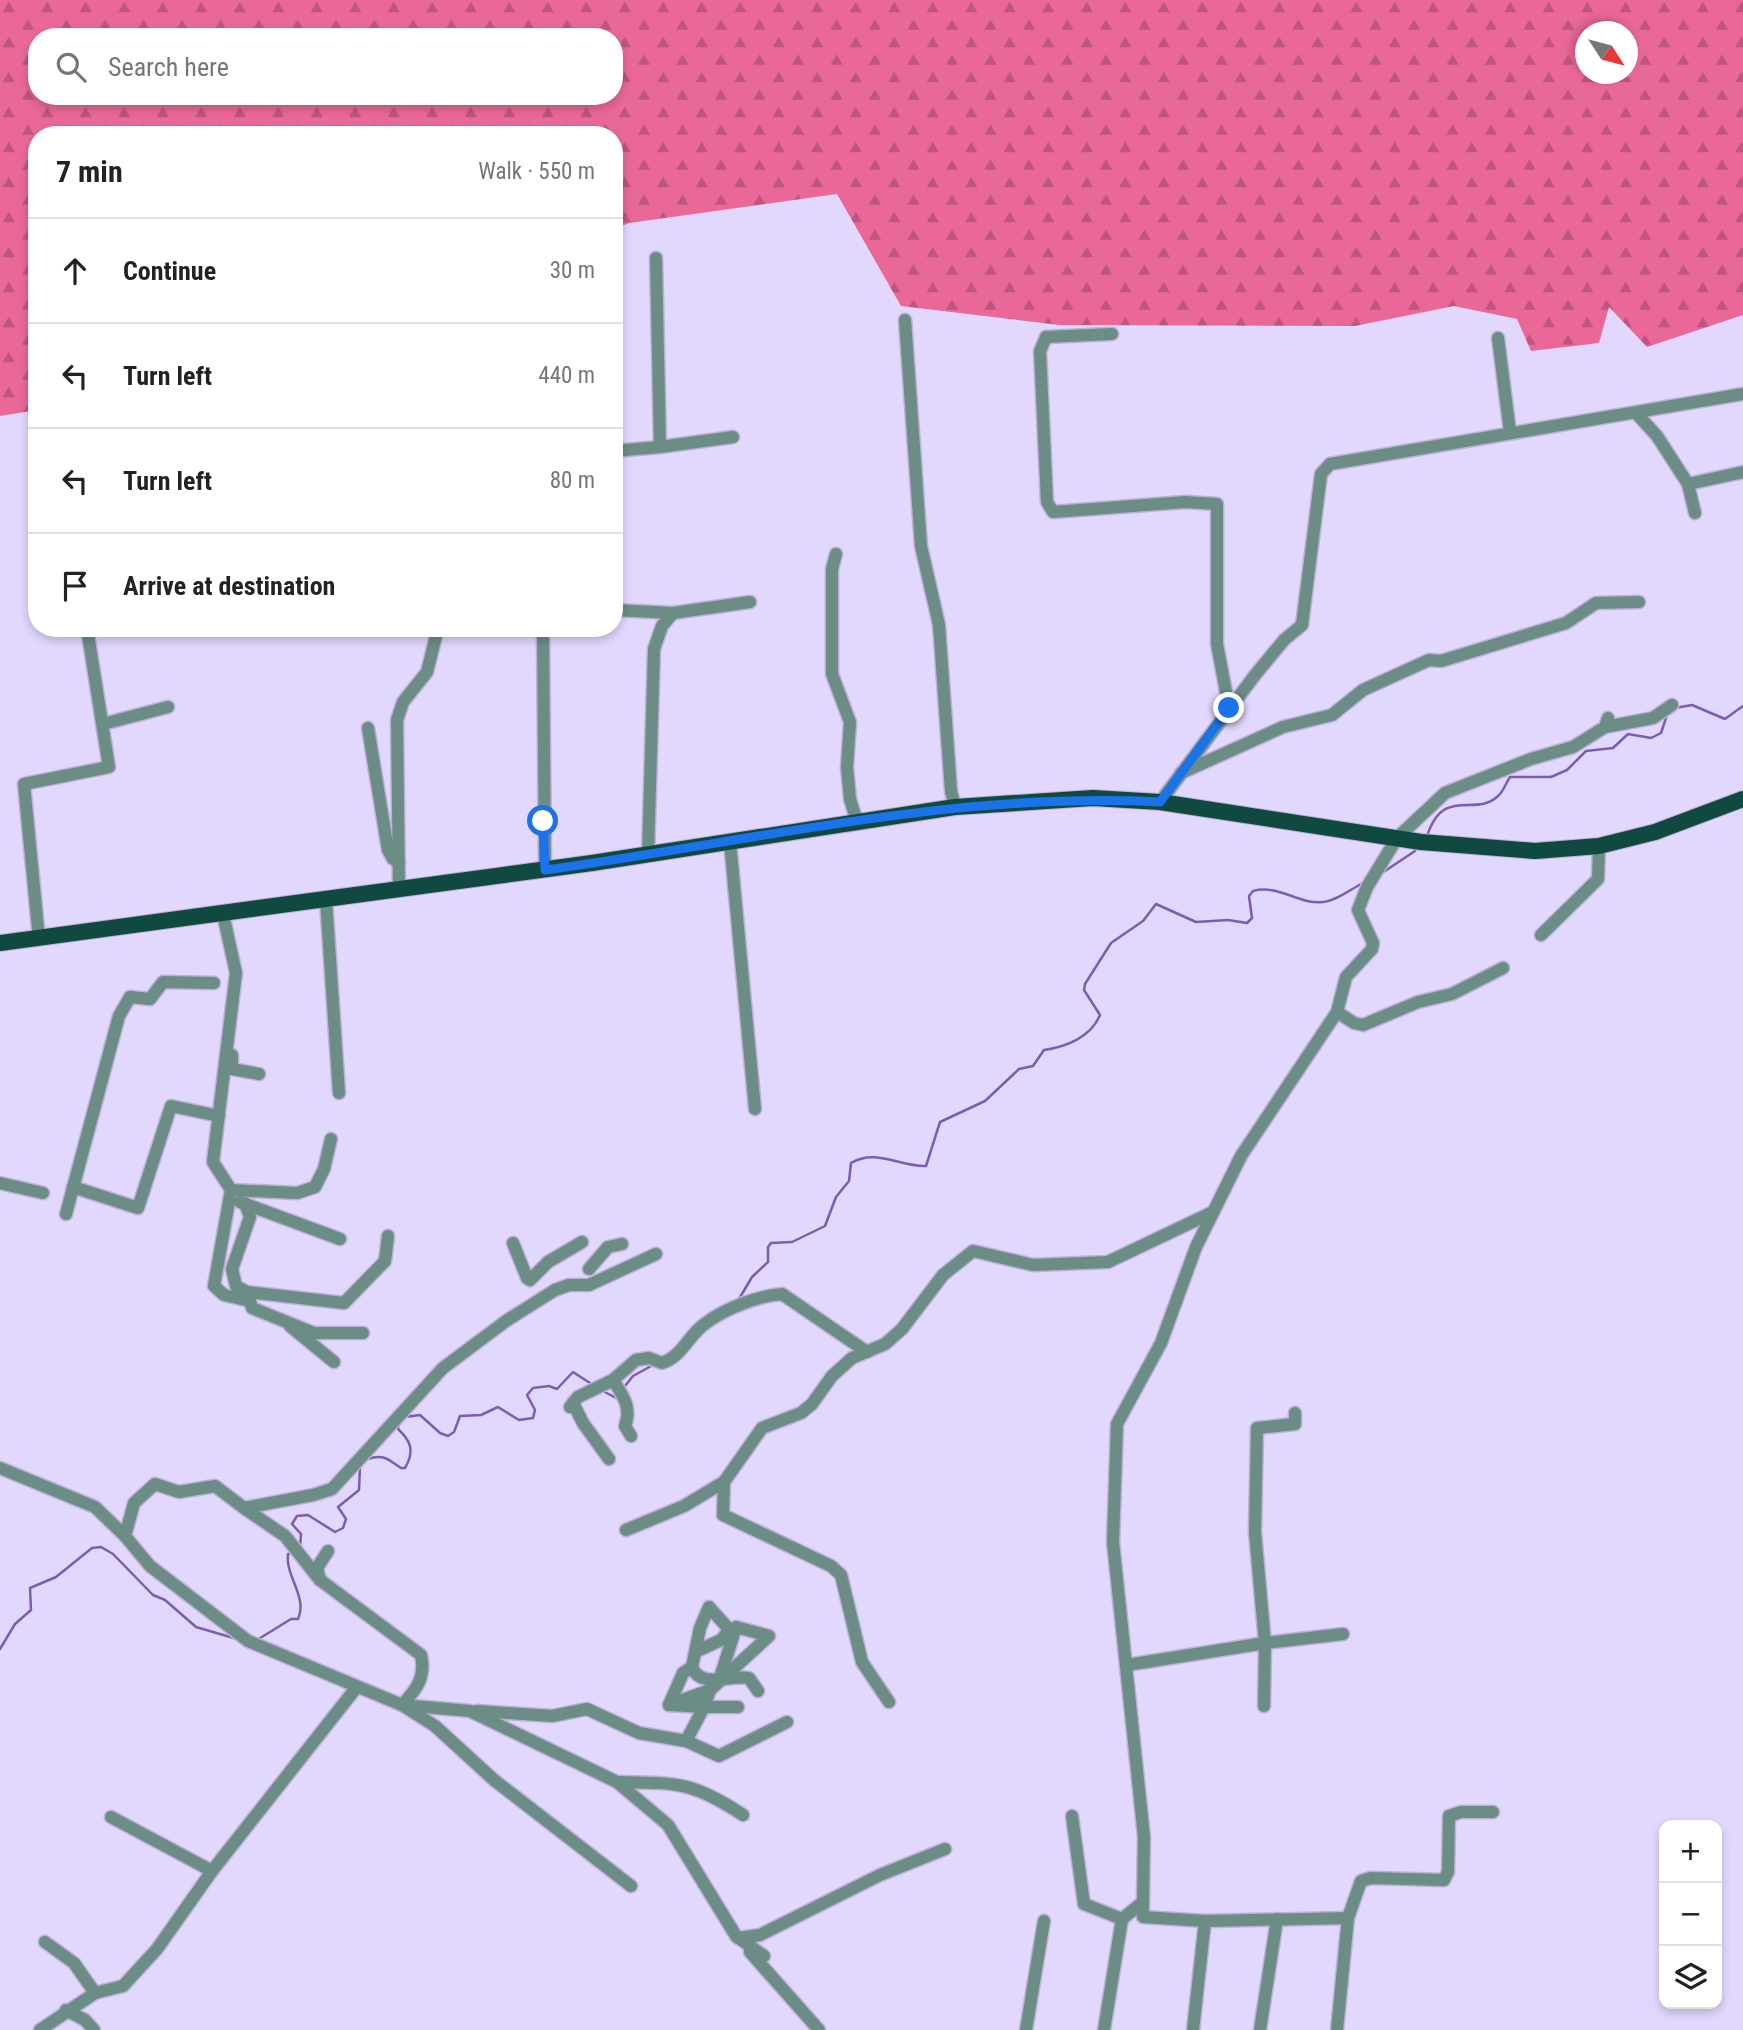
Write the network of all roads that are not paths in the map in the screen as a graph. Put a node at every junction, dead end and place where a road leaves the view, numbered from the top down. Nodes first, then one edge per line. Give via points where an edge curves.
1 (656, 258) dead end
2 (905, 320) dead end
3 (1112, 334) dead end
4 (1498, 338) dead end
5 (1743, 394) edge
6 (1636, 414) junction
7 (1510, 432) junction
8 (733, 437) dead end
9 (660, 447) junction
10 (623, 450) edge
11 (1743, 472) edge
12 (1688, 484) junction
13 (1695, 513) dead end
14 (836, 554) dead end
15 (1639, 602) dead end
16 (750, 603) dead end
17 (623, 610) edge
18 (673, 613) junction
19 (89, 637) edge
20 (436, 637) edge
21 (543, 637) edge
22 (1672, 705) dead end
23 (168, 707) dead end
24 (1229, 708) junction
25 (103, 724) junction
26 (368, 728) dead end
27 (1181, 773) junction
28 (1743, 799) edge
29 (1160, 802) junction
30 (956, 807) junction
31 (857, 822) junction
32 (1397, 838) junction
33 (730, 842) junction
34 (1600, 846) junction
35 (648, 855) junction
36 (399, 862) junction
37 (545, 870) junction
38 (399, 890) junction
39 (326, 900) junction
40 (223, 914) junction
41 (1541, 935) dead end
42 (39, 939) junction
43 (0, 943) edge
44 (1503, 968) dead end
45 (214, 983) dead end
46 (235, 985) junction
47 (1337, 1012) junction
48 (259, 1074) dead end
49 (339, 1093) dead end
50 (755, 1110) dead end
51 (219, 1116) junction
52 (331, 1139) dead end
53 (0, 1183) edge
54 (74, 1187) junction
55 (43, 1193) dead end
56 (231, 1194) junction
57 (245, 1203) junction
58 (1211, 1213) junction
59 (66, 1214) dead end
60 (388, 1236) dead end
61 (340, 1239) dead end
62 (582, 1242) dead end
63 (513, 1243) dead end
64 (622, 1244) dead end
65 (656, 1254) dead end
66 (589, 1269) dead end
67 (280, 1317) junction
68 (363, 1334) dead end
69 (867, 1352) junction
70 (334, 1363) dead end
71 (613, 1380) junction
72 (1295, 1413) dead end
73 (631, 1436) dead end
74 (609, 1459) dead end
75 (0, 1468) edge
76 (724, 1482) junction
77 (244, 1508) junction
78 (626, 1530) dead end
79 (125, 1536) junction
80 (328, 1551) dead end
81 (320, 1580) junction
82 (1343, 1634) dead end
83 (1265, 1643) junction
84 (696, 1651) dead end
85 (1127, 1665) junction
86 (692, 1667) junction
87 (715, 1685) junction
88 (356, 1688) junction
89 (758, 1691) dead end
90 (890, 1702) dead end
91 (402, 1705) junction
92 (669, 1705) junction
93 (1264, 1706) dead end
94 (704, 1707) junction
95 (738, 1707) dead end
96 (470, 1711) junction
97 (787, 1722) dead end
98 (686, 1741) junction
99 (617, 1783) junction
100 (1493, 1812) dead end
101 (743, 1815) dead end
102 (1072, 1816) dead end
103 (111, 1817) dead end
104 (945, 1849) dead end
105 (212, 1871) junction
106 (631, 1886) dead end
107 (1143, 1902) junction
108 (1348, 1918) junction
109 (1122, 1919) junction
110 (1277, 1919) junction
111 (1044, 1921) dead end
112 (1205, 1921) junction
113 (736, 1936) junction
114 (45, 1942) dead end
115 (764, 1956) dead end
116 (94, 1993) junction
117 (66, 2010) junction
118 (40, 2030) edge
119 (94, 2030) edge
120 (819, 2030) edge
121 (1026, 2030) edge
122 (1104, 2030) edge
123 (1193, 2030) edge
124 (1260, 2030) edge
125 (1337, 2030) edge

1 - 9 street
2 - 30 street via 921,546 939,625
3 - 24 street via 1045,337 1040,351 1047,502 1053,512 1185,502 1217,504 1217,644
4 - 7 street
5 - 6 street
6 - 7 street
6 - 12 street via 1657,436
7 - 24 street via 1368,455 1325,468 1302,625 1284,640
8 - 9 street
9 - 10 street
11 - 12 street
12 - 13 street
14 - 31 street via 832,674 850,722 847,767
15 - 27 street via 1596,603 1566,623 1441,661 1429,660 1363,691 1332,715 1283,727
16 - 18 street
17 - 18 street
18 - 35 street via 662,626 654,649
19 - 25 street
20 - 36 street via 427,672 403,702 397,720
21 - 37 street
22 - 32 street via 1653,718 1607,723 1573,747 1445,793
23 - 25 street
24 - 27 street
25 - 42 street via 109,767 24,785
26 - 36 street via 388,850
27 - 29 street
28 - 34 main road via 1655,832
29 - 30 main road via 1093,799
29 - 32 main road
30 - 31 main road
31 - 33 main road
32 - 34 main road via 1535,851
32 - 47 street via 1358,910 1372,949 1346,978
33 - 35 main road
33 - 50 street
34 - 41 street via 1598,879
35 - 37 main road
36 - 38 street
37 - 38 main road
38 - 39 main road
39 - 40 main road
39 - 49 street
40 - 42 main road
40 - 46 street
42 - 43 main road
44 - 47 street via 1452,994 1418,1002 1363,1025
45 - 54 street via 163,982 150,999 130,997 119,1016
46 - 48 street via 242,990 231,1066
46 - 51 street
47 - 58 street via 1241,1156
51 - 54 street via 170,1106 138,1208
51 - 56 street via 213,1161
52 - 56 street via 315,1187 297,1193
53 - 55 street
54 - 59 street
56 - 57 street
56 - 67 street via 214,1286 224,1296
57 - 60 street via 250,1217 232,1269 236,1286 247,1292 344,1303 385,1261
57 - 61 street
58 - 69 street via 1108,1262 1033,1265 973,1251 943,1275 902,1329 885,1345
58 - 85 street via 1161,1343 1117,1424 1113,1542
62 - 63 street via 548,1262 530,1280
64 - 66 street via 608,1247
65 - 77 street via 589,1285 555,1290 506,1321 443,1368 332,1489
67 - 68 street via 314,1333
67 - 70 street
69 - 71 street via 782,1294 766,1295 706,1323 671,1360 662,1363 642,1357
69 - 76 street via 852,1358 832,1376 801,1413 762,1428
71 - 73 street via 627,1402 625,1426
71 - 74 street via 578,1397 572,1405
72 - 83 street via 1295,1424 1257,1428 1255,1532
75 - 79 street via 95,1507
76 - 78 street via 684,1506
76 - 90 street via 723,1515 841,1575 862,1662
77 - 79 street via 215,1486 179,1492 155,1484 134,1503
77 - 81 street via 285,1536
79 - 88 street via 150,1566 248,1642
80 - 81 street via 317,1568
81 - 91 street via 421,1655 418,1688
82 - 83 street
83 - 85 street
83 - 93 street
84 - 86 street
85 - 107 street via 1144,1837
86 - 87 street
86 - 92 street via 683,1673
87 - 87 street via 733,1667 769,1636 736,1627
87 - 89 street via 729,1677 749,1678
87 - 92 street
87 - 94 street
88 - 91 street
88 - 105 street
91 - 96 street
91 - 106 street via 435,1726 494,1780
92 - 94 street
94 - 95 street
94 - 98 street
96 - 98 street via 552,1716 587,1709 639,1734
96 - 99 street
97 - 98 street via 719,1756
99 - 101 street via 682,1783
99 - 113 street via 668,1825
100 - 108 street via 1449,1816 1444,1880 1361,1881
102 - 109 street via 1084,1904
103 - 105 street
104 - 113 street via 880,1874 760,1935
105 - 116 street via 157,1949 123,1986
107 - 109 street
107 - 112 street via 1143,1917
108 - 110 street
108 - 125 street
109 - 122 street
110 - 112 street
110 - 124 street
111 - 121 street
112 - 123 street
113 - 115 street
113 - 120 street
114 - 116 street via 74,1963
116 - 117 street
117 - 118 street
117 - 119 street

